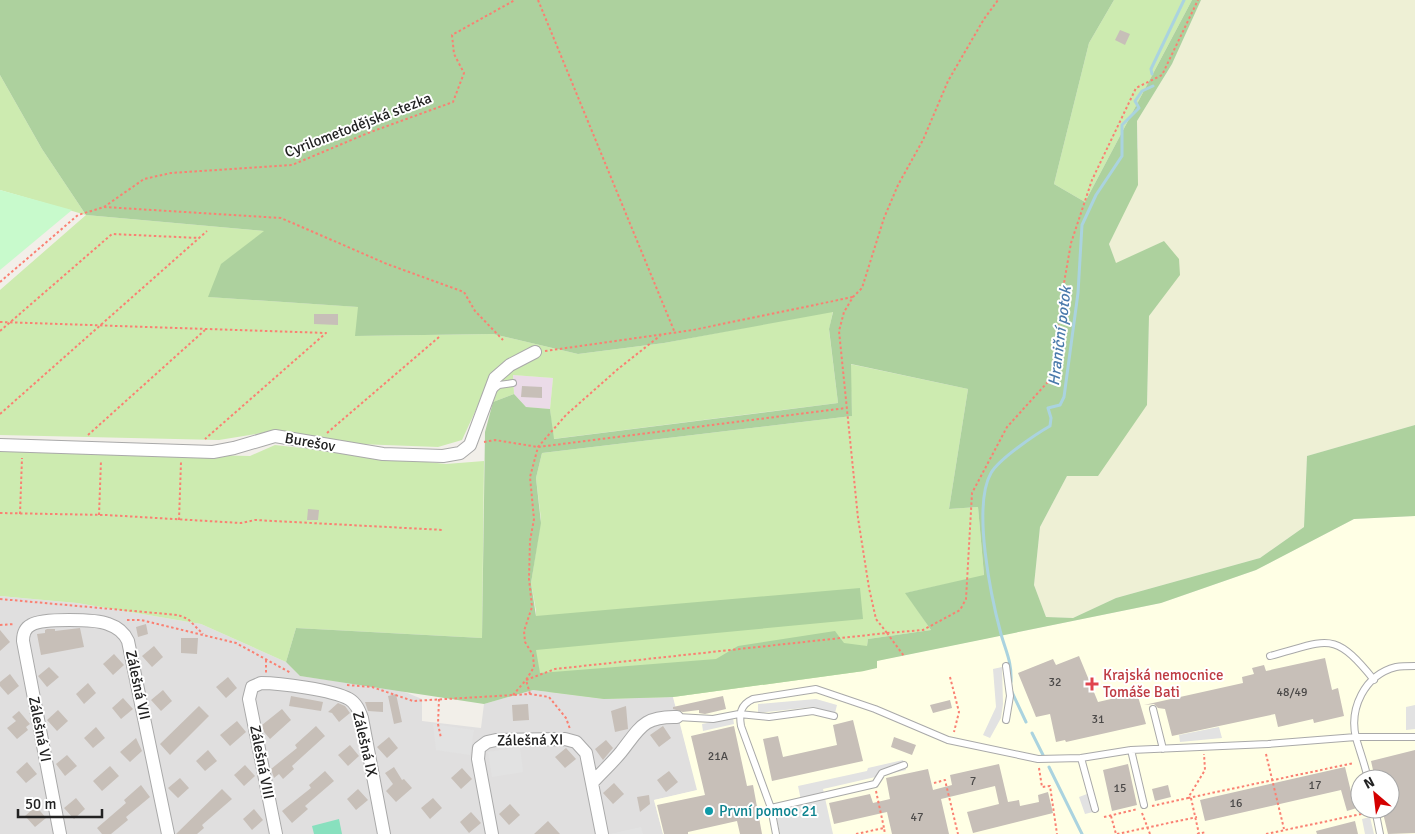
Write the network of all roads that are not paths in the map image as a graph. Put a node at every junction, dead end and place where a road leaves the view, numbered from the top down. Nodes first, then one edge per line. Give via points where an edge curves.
1 (535, 352) road end
2 (513, 383) dead end
3 (490, 392) junction
4 (0, 444) edge
5 (28, 628) joint
6 (1270, 656) dead end
7 (1006, 666) dead end
8 (1415, 666) edge
9 (1374, 680) junction
10 (250, 691) joint
11 (1154, 709) dead end
12 (739, 714) junction
13 (834, 716) dead end
14 (677, 717) joint
15 (1006, 720) dead end
16 (1356, 737) junction
17 (1415, 737) edge
18 (1163, 749) junction
19 (1131, 750) junction
20 (1081, 758) junction
21 (904, 765) dead end
22 (1366, 769) edge
23 (592, 784) junction
24 (1147, 806) road end
25 (771, 808) junction
26 (1095, 809) dead end
27 (1377, 819) edge
28 (60, 834) edge
29 (168, 834) edge
30 (276, 834) edge
31 (384, 834) edge
32 (492, 834) edge
33 (602, 834) edge
34 (776, 834) edge
35 (1380, 834) edge

1 - 3 street via 510,365 496,378
2 - 3 lane via 499,385
3 - 4 street, Burešov via 470,445 460,453 443,456 383,454 275,436 213,452
5 - 28 street, Zálešná VI via 23,641
5 - 29 street, Zálešná VII via 39,622 103,622 119,629 127,637
6 - 9 lane via 1325,642 1336,644 1347,649
7 - 15 lane via 1010,696
8 - 9 lane via 1395,667
9 - 16 lane via 1357,703
10 - 30 street, Zálešná VIII
10 - 31 street, Zálešná IX via 261,683 280,684 341,696 353,702 362,718
11 - 18 lane
12 - 13 lane via 769,717 813,711
12 - 14 lane via 713,719
12 - 20 lane via 753,699 816,689 948,740 1038,759
12 - 25 lane
14 - 23 street via 655,718 640,726
16 - 17 lane
16 - 18 lane
16 - 22 lane
18 - 19 lane
19 - 20 lane
19 - 24 lane
20 - 26 lane
21 - 25 lane via 882,773 875,784
23 - 32 street, Zálešná XI via 586,753 576,742 565,739 487,742 479,748 478,759
23 - 33 street, Zálešná XI
25 - 34 lane
27 - 35 lane

